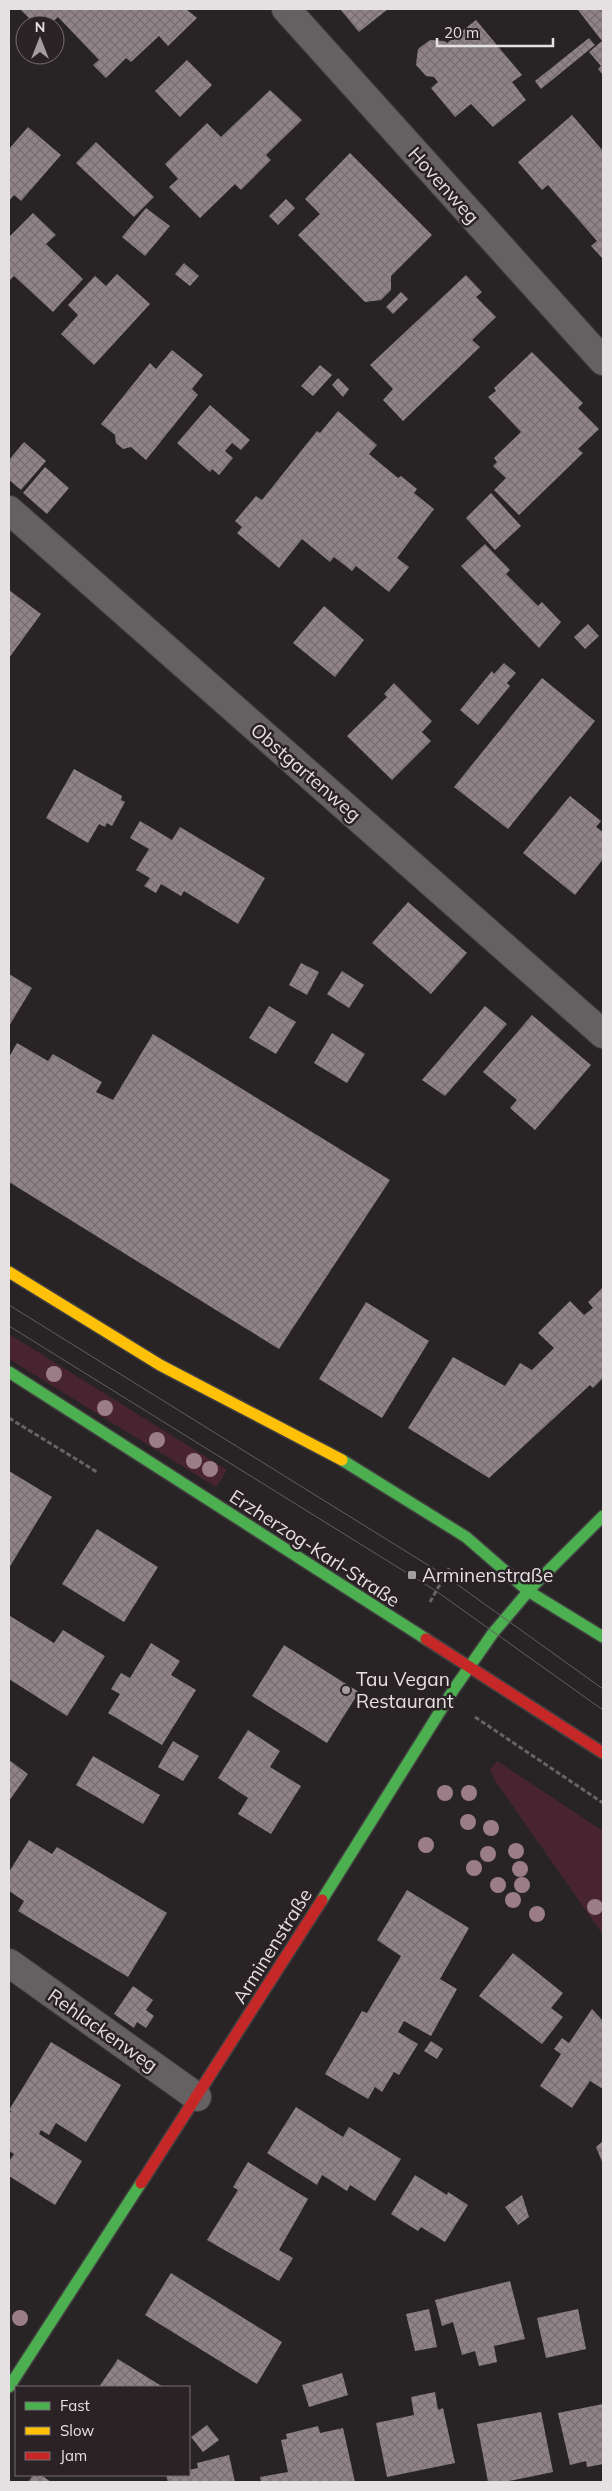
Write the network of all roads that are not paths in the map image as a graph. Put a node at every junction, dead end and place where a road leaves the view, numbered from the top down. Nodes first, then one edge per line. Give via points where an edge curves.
1 (286, 9) edge
2 (603, 361) edge
3 (9, 510) edge
4 (603, 1034) edge
5 (9, 1272) edge
6 (9, 1372) edge
7 (603, 1516) edge
8 (528, 1591) junction
9 (603, 1637) edge
10 (470, 1668) junction
11 (603, 1753) edge
12 (9, 1963) edge
13 (197, 2098) junction
14 (9, 2387) edge

1 - 2 street, Hovenweg
3 - 4 street, Obstgartenweg
5 - 8 main road via 160,1364 322,1448 466,1537
6 - 10 main road, Erzherzog-Karl-Straße
7 - 8 main road, Arminenstraße
8 - 9 main road
8 - 10 main road, Arminenstraße
10 - 11 main road, Erzherzog-Karl-Straße
10 - 13 main road, Arminenstraße via 449,1696
12 - 13 street, Rehlackenweg
13 - 14 main road, Arminenstraße

